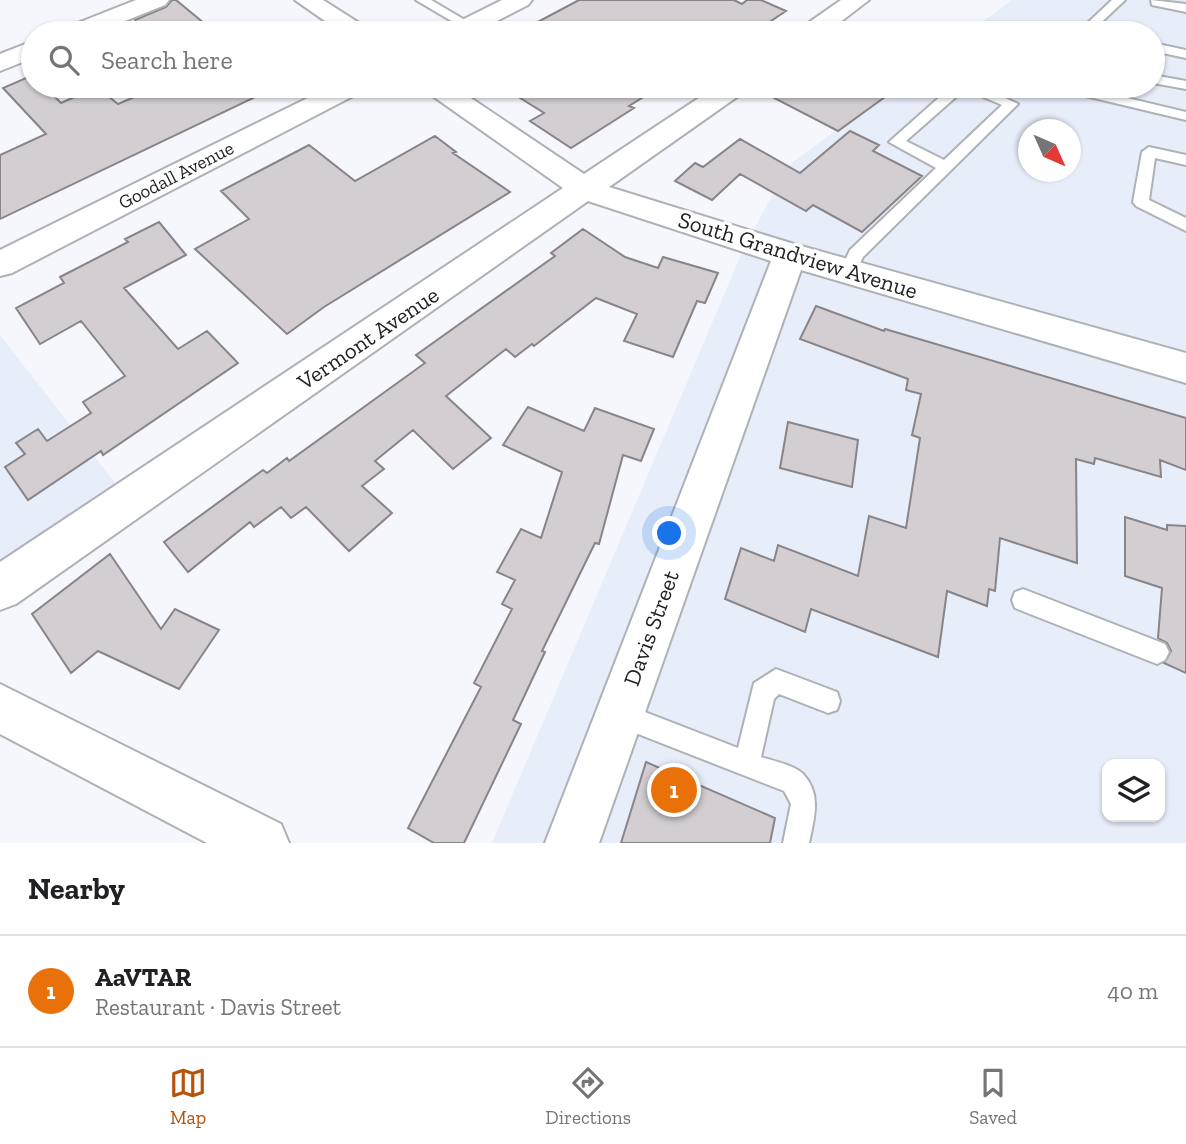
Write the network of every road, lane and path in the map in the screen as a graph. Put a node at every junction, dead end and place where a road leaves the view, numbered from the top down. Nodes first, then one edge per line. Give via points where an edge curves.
1 (157, 0) edge
2 (307, 0) edge
3 (422, 0) edge
4 (520, 0) edge
5 (857, 0) edge
6 (1119, 0) edge
7 (1156, 2) dead end
8 (1186, 8) edge
9 (104, 21) edge
10 (339, 21) edge
11 (450, 21) edge
12 (479, 21) edge
13 (827, 21) edge
14 (1097, 21) edge
15 (1165, 50) edge
16 (21, 54) edge
17 (1186, 54) edge
18 (0, 63) edge
19 (1165, 81) edge
20 (1186, 85) edge
21 (328, 98) edge
22 (453, 98) edge
23 (717, 98) edge
24 (946, 98) edge
25 (997, 98) edge
26 (1111, 98) edge
27 (1123, 98) edge
28 (1123, 101) junction
29 (1186, 116) edge
30 (1186, 160) edge
31 (947, 167) junction
32 (586, 190) junction
33 (1186, 225) edge
34 (789, 255) junction
35 (0, 264) edge
36 (848, 271) junction
37 (1186, 368) edge
38 (0, 588) edge
39 (1023, 600) dead end
40 (1157, 652) dead end
41 (828, 701) dead end
42 (0, 708) edge
43 (619, 714) junction
44 (747, 764) junction
45 (262, 843) edge
46 (572, 843) edge
47 (796, 843) edge

1 - 9 street
2 - 10 street
3 - 11 lane
4 - 12 street
5 - 13 street
6 - 14 lane
7 - 8 lane
15 - 17 lane
16 - 18 street
19 - 20 lane
21 - 35 street, Goodall Avenue
22 - 32 street, South Grandview Avenue
23 - 32 street, Vermont Avenue
24 - 31 lane via 896,142
25 - 31 lane via 1011,104
26 - 28 lane
27 - 28 lane
28 - 29 lane
30 - 33 lane via 1149,152 1141,202
31 - 36 lane via 856,254
32 - 34 street, South Grandview Avenue
32 - 38 street, Vermont Avenue
34 - 36 street, South Grandview Avenue
34 - 43 street, Davis Street
36 - 37 street, South Grandview Avenue
39 - 40 lane
41 - 44 lane via 776,681 763,692
42 - 45 street
43 - 44 lane
43 - 46 street, Davis Street
44 - 47 lane via 793,782 804,802

